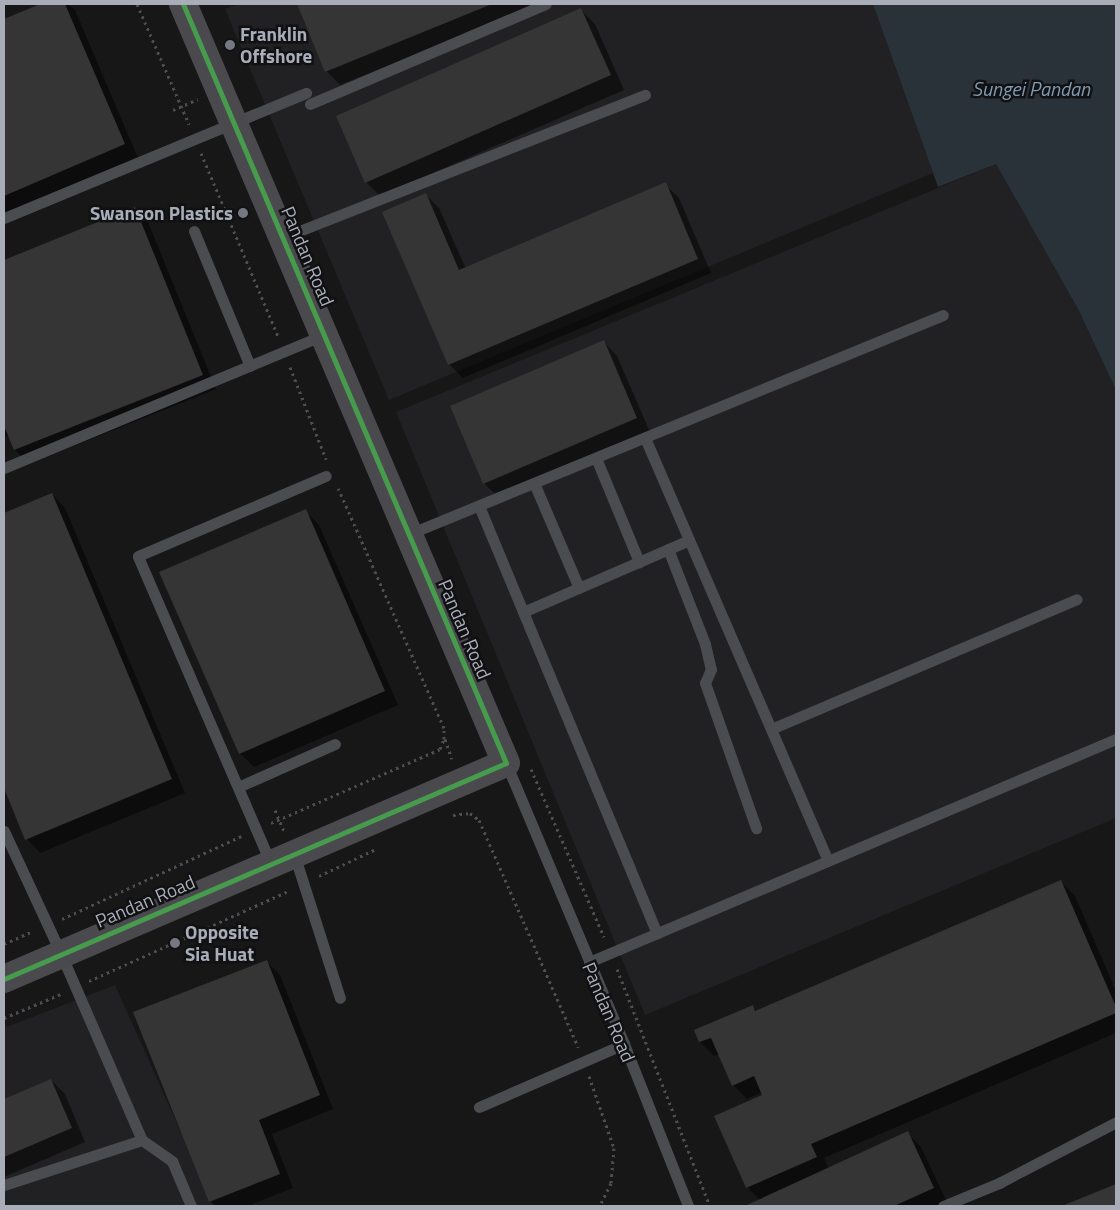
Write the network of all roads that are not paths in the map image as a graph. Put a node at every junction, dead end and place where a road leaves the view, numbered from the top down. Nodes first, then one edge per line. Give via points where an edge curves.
1 (183, 4) edge
2 (546, 4) edge
3 (645, 95) dead end
4 (232, 122) junction
5 (4, 218) edge
6 (194, 230) dead end
7 (284, 237) junction
8 (943, 315) dead end
9 (325, 334) junction
10 (250, 366) junction
11 (645, 438) junction
12 (596, 458) junction
13 (4, 468) edge
14 (330, 478) road end
15 (534, 483) junction
16 (479, 506) junction
17 (409, 534) junction
18 (689, 540) junction
19 (668, 549) junction
20 (639, 562) junction
21 (579, 588) junction
22 (1077, 599) dead end
23 (523, 612) junction
24 (771, 729) junction
25 (1116, 739) edge
26 (334, 744) dead end
27 (506, 763) junction
28 (238, 787) junction
29 (756, 828) dead end
30 (4, 830) edge
31 (282, 859) junction
32 (828, 860) junction
33 (657, 933) junction
34 (61, 954) junction
35 (589, 962) junction
36 (4, 979) edge
37 (340, 998) dead end
38 (624, 1044) junction
39 (479, 1107) dead end
40 (1116, 1122) edge
41 (142, 1140) junction
42 (4, 1185) edge
43 (191, 1206) edge
44 (688, 1206) edge
45 (943, 1206) edge

1 - 4 street, Pandan Road
2 - 4 lane via 308,98
3 - 7 lane
4 - 5 lane
4 - 7 street, Pandan Road
6 - 10 lane
7 - 9 street, Pandan Road
8 - 11 lane
9 - 10 lane
9 - 17 street, Pandan Road
10 - 13 lane
11 - 12 lane
11 - 18 lane
12 - 15 lane
12 - 20 lane
14 - 28 lane via 138,556
15 - 16 lane
15 - 21 lane
16 - 17 lane
16 - 23 lane
17 - 27 street, Pandan Road
18 - 19 lane
18 - 24 lane
19 - 20 lane
19 - 29 lane via 705,644 711,669 704,684
20 - 21 lane
21 - 23 lane
22 - 24 lane
23 - 33 lane
24 - 32 lane
25 - 32 lane
26 - 28 lane
27 - 31 street, Pandan Road
27 - 35 lane, Pandan Road
28 - 31 lane via 256,829
30 - 34 lane
31 - 34 street, Pandan Road
31 - 37 lane
32 - 33 lane
33 - 35 lane
34 - 36 street, Pandan Road
34 - 41 lane
35 - 38 lane, Pandan Road
38 - 39 lane
38 - 44 lane, Pandan Road
40 - 45 lane via 1000,1183
41 - 42 lane
41 - 43 lane via 172,1161

